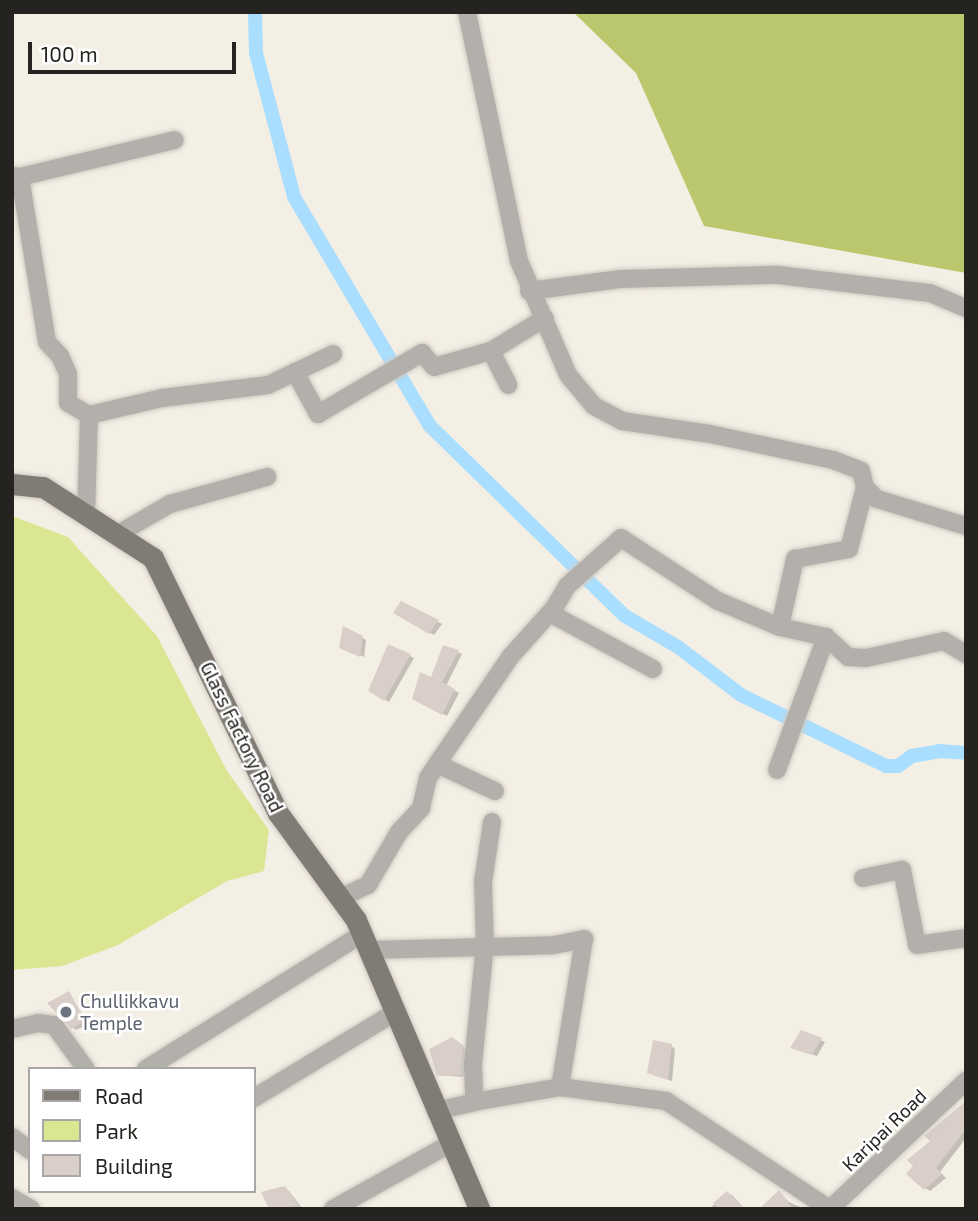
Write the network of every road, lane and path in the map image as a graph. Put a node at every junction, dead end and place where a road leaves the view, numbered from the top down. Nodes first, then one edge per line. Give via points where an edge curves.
1 (467, 12) edge
2 (175, 140) dead end
3 (16, 176) edge
4 (529, 291) junction
5 (966, 308) edge
6 (545, 318) junction
7 (491, 351) junction
8 (333, 354) dead end
9 (295, 372) junction
10 (508, 385) dead end
11 (89, 415) junction
12 (267, 477) dead end
13 (12, 484) edge
14 (865, 487) junction
15 (86, 514) junction
16 (966, 526) edge
17 (118, 534) junction
18 (554, 608) junction
19 (780, 627) junction
20 (826, 637) junction
21 (966, 654) edge
22 (653, 669) dead end
23 (437, 764) junction
24 (777, 770) dead end
25 (495, 791) dead end
26 (492, 822) dead end
27 (863, 878) dead end
28 (340, 898) junction
29 (966, 938) edge
30 (365, 942) junction
31 (485, 944) junction
32 (394, 1013) junction
33 (12, 1029) edge
34 (85, 1067) edge
35 (149, 1067) edge
36 (966, 1081) edge
37 (560, 1087) junction
38 (256, 1097) edge
39 (474, 1102) junction
40 (436, 1111) junction
41 (12, 1138) edge
42 (450, 1144) junction
43 (28, 1149) edge
44 (12, 1198) edge
45 (32, 1209) edge
46 (333, 1209) edge
47 (479, 1209) edge
48 (830, 1209) edge

1 - 4 street
2 - 3 street
3 - 11 street via 47,342 68,374 68,403
4 - 5 street via 620,279 778,275 930,293
4 - 6 street
6 - 7 street
6 - 14 street via 568,375 594,406 612,416 833,460 861,471
7 - 9 street via 434,367 422,353 318,414
7 - 10 street
8 - 9 street
9 - 11 street via 268,385 162,398
11 - 15 street
12 - 17 street via 170,504
13 - 15 main road, Glass Factory Road via 43,487
14 - 16 street via 877,499
14 - 19 street via 849,549 795,559
15 - 17 main road, Glass Factory Road
17 - 28 main road, Glass Factory Road via 153,558 278,813
18 - 19 street via 579,574 621,538 718,601
18 - 22 street via 555,616
18 - 23 street via 511,656
19 - 20 street
20 - 21 street via 848,657 866,658 944,641
20 - 24 street
23 - 25 street
23 - 28 street via 428,778 421,808 399,832 368,885
26 - 31 street via 483,882
27 - 29 street via 902,870 917,945
28 - 30 main road, Glass Factory Road
30 - 31 street
30 - 32 main road, Glass Factory Road
30 - 35 street
31 - 37 street via 554,945 584,939
31 - 39 street via 473,1064
32 - 38 street
32 - 40 main road, Glass Factory Road
33 - 34 street via 38,1023 54,1025
36 - 48 street, Karipai Road
37 - 39 street
37 - 48 street via 675,1104
39 - 40 street
40 - 42 main road, Glass Factory Road
41 - 43 street
42 - 46 street
42 - 47 main road, Glass Factory Road
44 - 45 street

